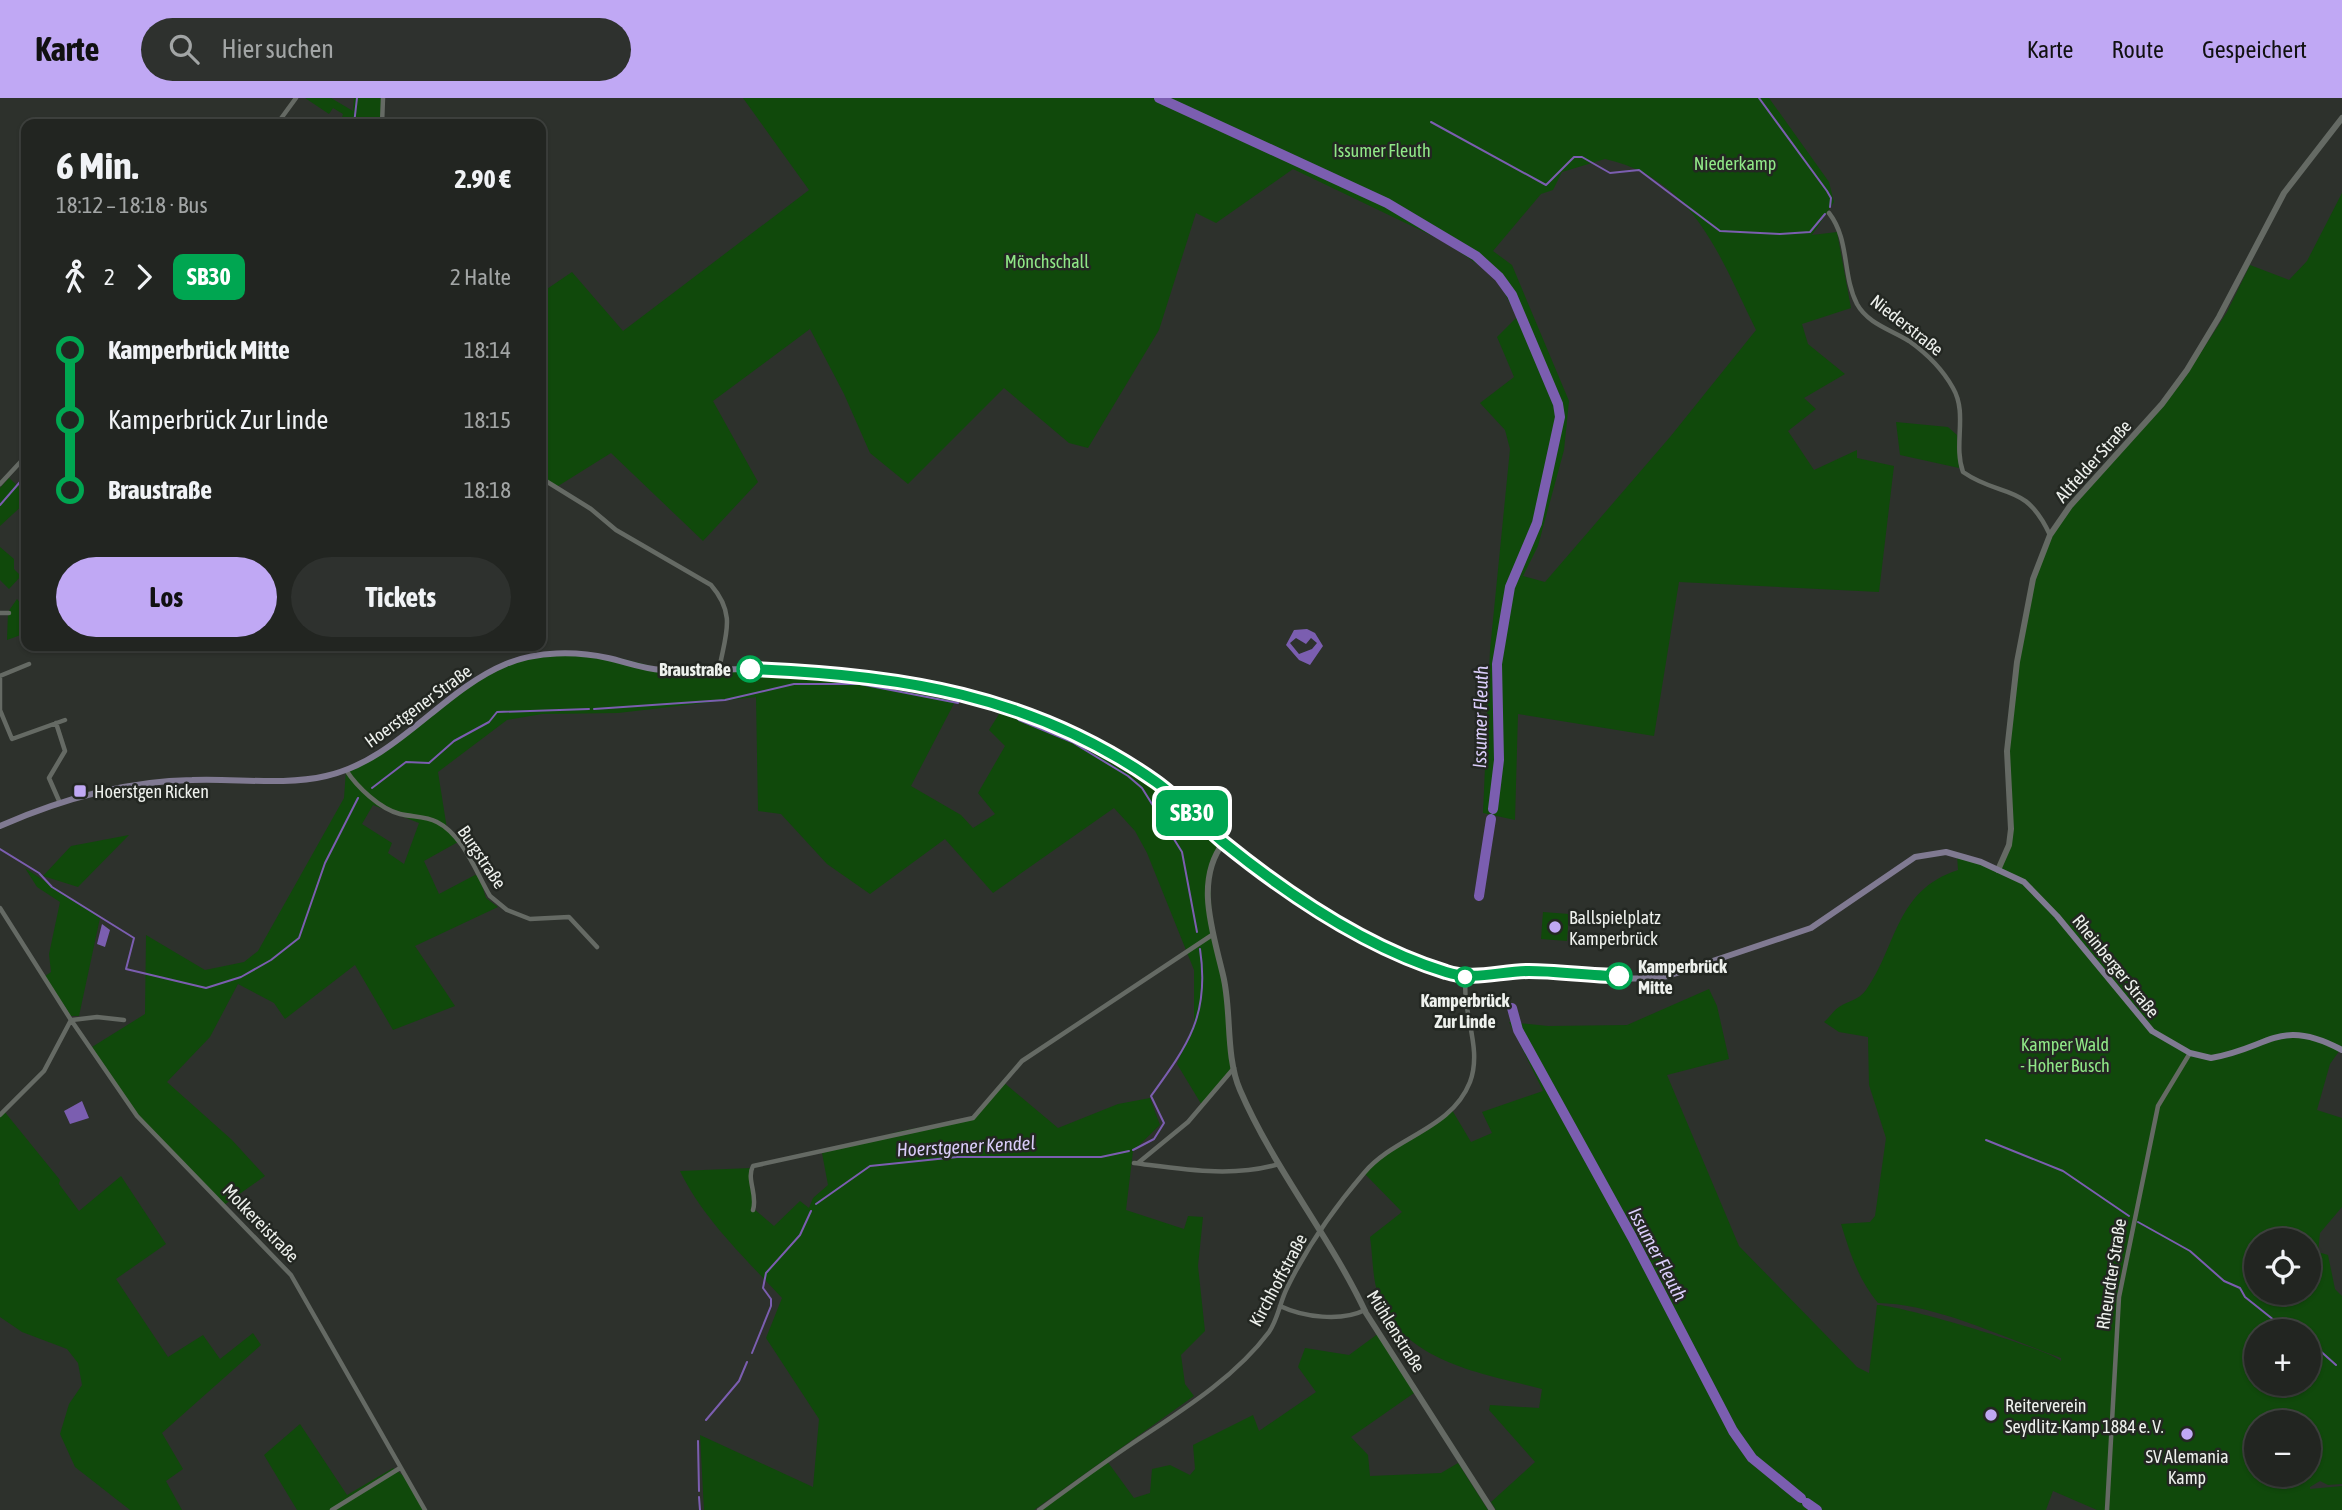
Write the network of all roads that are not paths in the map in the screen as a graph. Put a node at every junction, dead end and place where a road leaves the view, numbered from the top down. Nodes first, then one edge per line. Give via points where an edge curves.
1 (296, 98) edge
2 (383, 98) edge
3 (2342, 118) edge
4 (281, 119) edge
5 (382, 119) edge
6 (1829, 213) dead end
7 (21, 461) edge
8 (546, 481) edge
9 (0, 484) edge
10 (2050, 535) junction
11 (0, 613) edge
12 (9, 613) dead end
13 (29, 664) dead end
14 (719, 670) junction
15 (0, 676) edge
16 (65, 720) dead end
17 (56, 723) junction
18 (346, 770) junction
19 (60, 803) junction
20 (0, 826) edge
21 (1224, 842) junction
22 (1998, 870) junction
23 (0, 908) edge
24 (1212, 935) junction
25 (597, 947) dead end
26 (1466, 977) junction
27 (71, 1020) junction
28 (124, 1020) dead end
29 (2342, 1050) edge
30 (2190, 1053) junction
31 (1235, 1067) junction
32 (0, 1115) edge
33 (1279, 1164) junction
34 (753, 1210) dead end
35 (1319, 1232) junction
36 (1280, 1306) junction
37 (1364, 1310) junction
38 (400, 1468) junction
39 (332, 1510) edge
40 (425, 1510) edge
41 (1039, 1510) edge
42 (1492, 1510) edge
43 (2107, 1510) edge

1 - 4 street
2 - 5 street
3 - 10 street, Altfelder Straße via 2284,194 2187,370
6 - 10 street, Niederstraße via 1838,225 1852,290 1863,312 1921,351 1955,391 1961,409 1958,449 1963,472 2032,504
7 - 9 street
8 - 14 street via 616,530 711,585 723,599 728,615
10 - 22 street, Altfelder Straße via 2033,579 2017,662 2007,751 2011,829
11 - 12 street
13 - 15 street
14 - 18 main road, Hoerstgener Straße via 657,670 577,654 519,659 483,676 380,752
14 - 21 main road, Hoerstgener Straße via 912,682 995,702 1067,731 1127,763 1164,788
15 - 17 street via 1,710 12,739
16 - 17 street
17 - 19 street via 65,751 49,778
18 - 19 main road, Hoerstgener Straße via 304,779 177,780
18 - 25 street, Burgstraße via 383,806 436,821 447,829 497,904 530,919 569,917
19 - 20 main road, Hoerstgener Straße
21 - 24 street, Mühlenstraße via 1210,863
21 - 26 main road, Hoerstgener Straße via 1341,927
22 - 26 main road, Hoerstgener Straße via 1960,855 1927,853 1903,864 1811,928 1668,976 1527,971
22 - 30 main road, Rheinberger Straße via 2035,891 2152,1031
23 - 27 street, Molkereistraße
24 - 31 street, Mühlenstraße via 1224,976
24 - 34 street via 1022,1061 973,1118 753,1166
26 - 35 street, Kirchhoffstraße via 1464,995 1474,1062 1464,1094 1445,1116 1377,1160
27 - 28 street
27 - 32 street via 44,1071
27 - 38 street, Molkereistraße via 137,1116 291,1275
29 - 30 main road, Rheinberger Straße via 2300,1034 2277,1035 2222,1056
30 - 43 street, Rheurdter Straße via 2158,1106 2119,1297
31 - 33 street, Mühlenstraße via 1239,1088
31 - 33 street via 1188,1122 1136,1163 1191,1171
33 - 35 street, Mühlenstraße
35 - 36 street, Kirchhoffstraße
35 - 37 street, Mühlenstraße
36 - 37 street via 1329,1316
36 - 41 street, Kirchhoffstraße via 1272,1329 1246,1358 1196,1400
37 - 42 street, Mühlenstraße
38 - 39 street
38 - 40 street, Molkereistraße

